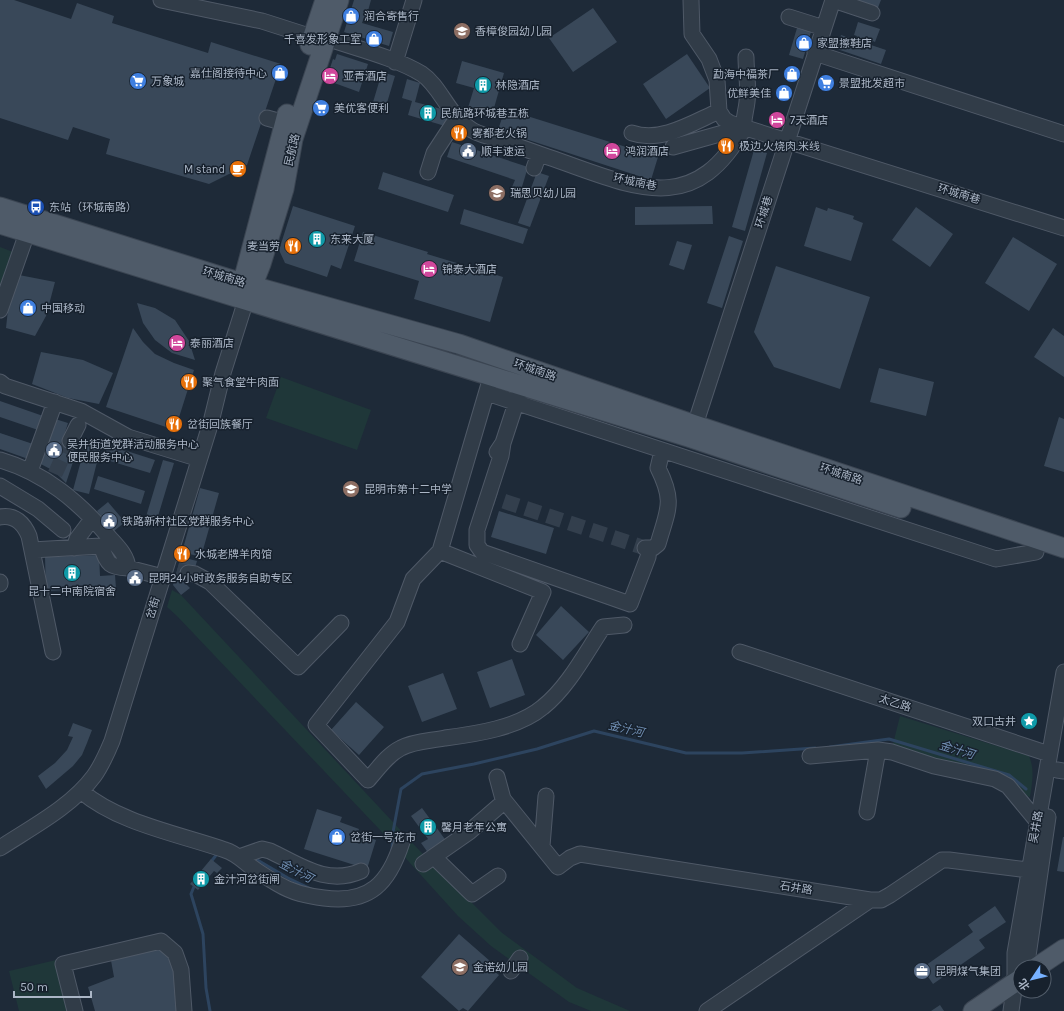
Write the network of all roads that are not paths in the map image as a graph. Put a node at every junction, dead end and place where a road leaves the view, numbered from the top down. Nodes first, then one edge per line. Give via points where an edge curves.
1 (161, 0) edge
2 (325, 0) edge
3 (338, 0) edge
4 (414, 0) edge
5 (691, 0) edge
6 (833, 0) edge
7 (872, 13) dead end
8 (789, 17) dead end
9 (824, 28) junction
10 (319, 37) junction
11 (815, 53) junction
12 (746, 57) dead end
13 (394, 62) junction
14 (719, 111) junction
15 (457, 118) junction
16 (742, 131) junction
17 (632, 133) dead end
18 (1064, 134) edge
19 (788, 140) junction
20 (673, 147) dead end
21 (428, 172) dead end
22 (0, 207) edge
23 (0, 224) edge
24 (1064, 228) edge
25 (27, 233) junction
26 (245, 292) junction
27 (0, 310) edge
28 (0, 382) edge
29 (489, 385) junction
30 (519, 394) junction
31 (55, 402) junction
32 (78, 425) dead end
33 (695, 425) junction
34 (70, 441) tunnel mouth
35 (503, 443) junction
36 (662, 451) junction
37 (192, 457) junction
38 (0, 460) edge
39 (30, 471) junction
40 (0, 486) edge
41 (15, 494) junction
42 (482, 494) dead end
43 (0, 498) edge
44 (0, 517) edge
45 (92, 519) junction
46 (63, 530) dead end
47 (74, 548) junction
48 (1064, 548) edge
49 (32, 550) junction
50 (440, 551) junction
51 (1036, 552) junction
52 (1064, 561) edge
53 (128, 568) junction
54 (171, 572) junction
55 (340, 623) dead end
56 (624, 625) dead end
57 (520, 644) dead end
58 (53, 652) dead end
59 (740, 652) dead end
60 (1064, 672) edge
61 (1064, 729) edge
62 (878, 750) junction
63 (1049, 754) junction
64 (810, 756) dead end
65 (1060, 771) edge
66 (497, 777) dead end
67 (81, 791) junction
68 (546, 796) dead end
69 (499, 806) dead end
70 (868, 812) dead end
71 (1037, 821) junction
72 (0, 839) edge
73 (402, 842) dead end
74 (542, 846) junction
75 (0, 848) edge
76 (239, 857) junction
77 (1028, 870) junction
78 (361, 871) dead end
79 (498, 876) dead end
80 (870, 900) junction
81 (1064, 949) edge
82 (520, 958) dead end
83 (1015, 959) edge
84 (1027, 959) edge
85 (1049, 959) edge
86 (1064, 962) edge
87 (1052, 970) edge
88 (511, 971) dead end
89 (1012, 989) edge
90 (1012, 991) edge
91 (75, 1011) edge
92 (184, 1011) edge
93 (708, 1011) edge
94 (972, 1011) edge
95 (992, 1011) edge

1 - 10 street, 环城南巷
2 - 10 main road, 民航路
3 - 10 main road, 民航路
4 - 13 street
5 - 14 street via 692,34 709,59 717,80
6 - 7 street
6 - 9 street, 环城巷
8 - 9 street
9 - 11 street, 环城巷
10 - 13 street, 环城南巷
10 - 26 main road, 民航路 via 293,139 284,189
10 - 26 main road, 民航路 via 277,117
11 - 18 street
11 - 19 street, 环城巷
12 - 16 street via 748,91
13 - 15 street, 环城南巷 via 414,69 430,81
14 - 16 street via 724,119
14 - 17 street via 682,128 652,137
15 - 16 street, 环城南巷 via 469,129 537,161 643,186 668,188 687,185 703,177 726,156
15 - 21 street via 434,153
16 - 19 street, 环城南巷
16 - 20 street via 723,133
19 - 24 street, 环城南巷
19 - 33 street, 环城巷
22 - 26 main road, 环城南路
23 - 25 main road, 环城南路
25 - 26 main road, 环城南路
25 - 27 street
26 - 29 main road, 环城南路
26 - 33 main road, 环城南路 via 459,344
26 - 37 street, 岔街 via 216,371
26 - 54 street, 岔街
28 - 31 street via 5,386
29 - 30 main road, 环城南路
29 - 50 street
30 - 35 street
30 - 36 street
30 - 51 main road, 环城南路 via 688,437
31 - 37 street via 80,411 128,437
31 - 39 street
32 - 34 street
33 - 48 main road, 环城南路
35 - 36 street via 477,530 477,545 482,552 630,604 648,557 647,548 658,544 670,503 667,485 658,468
35 - 42 street via 493,458
36 - 51 street via 996,559
37 - 54 street, 岔街
38 - 39 street
39 - 45 street via 52,479
40 - 41 street
41 - 43 street
41 - 46 street
44 - 49 street via 12,516 22,524 29,536
45 - 47 street via 77,539
45 - 53 street via 121,552
47 - 49 street
47 - 53 street via 101,546 111,566
49 - 58 street
50 - 56 street via 413,579 397,622 316,726 368,780 389,757 412,743 485,732 506,726 542,708 574,670 603,627
50 - 57 street via 542,592
51 - 52 main road, 环城南路
53 - 54 street
54 - 55 street via 195,574 210,582 298,667
54 - 67 street, 岔街 via 112,741 98,770
54 - 72 street, 岔街 via 92,766 68,792
59 - 63 street, 太乙路
60 - 63 street, 吴井路
61 - 65 street, 吴井路
62 - 64 street
62 - 70 street
62 - 71 street via 934,766 995,779 1008,786
63 - 71 street, 吴井路
65 - 84 street, 吴井路 via 1047,823
66 - 74 street via 503,799
67 - 75 street, 岔街
67 - 76 street via 93,802 113,812 195,842 227,850
68 - 74 street
69 - 79 street via 429,860 472,894
71 - 77 street, 吴井路
73 - 76 street via 395,863 377,887 365,894 338,900 300,895 279,885
74 - 80 street, 石井路 via 558,867 580,854
76 - 78 street via 262,849 320,875 348,877
77 - 80 street, 石井路 via 942,860 890,895 881,900
77 - 83 street, 吴井路
80 - 93 street
81 - 85 main road
82 - 88 street
86 - 87 main road
89 - 94 main road
90 - 95 main road
91 - 92 street via 63,964 161,941 176,953 181,970

